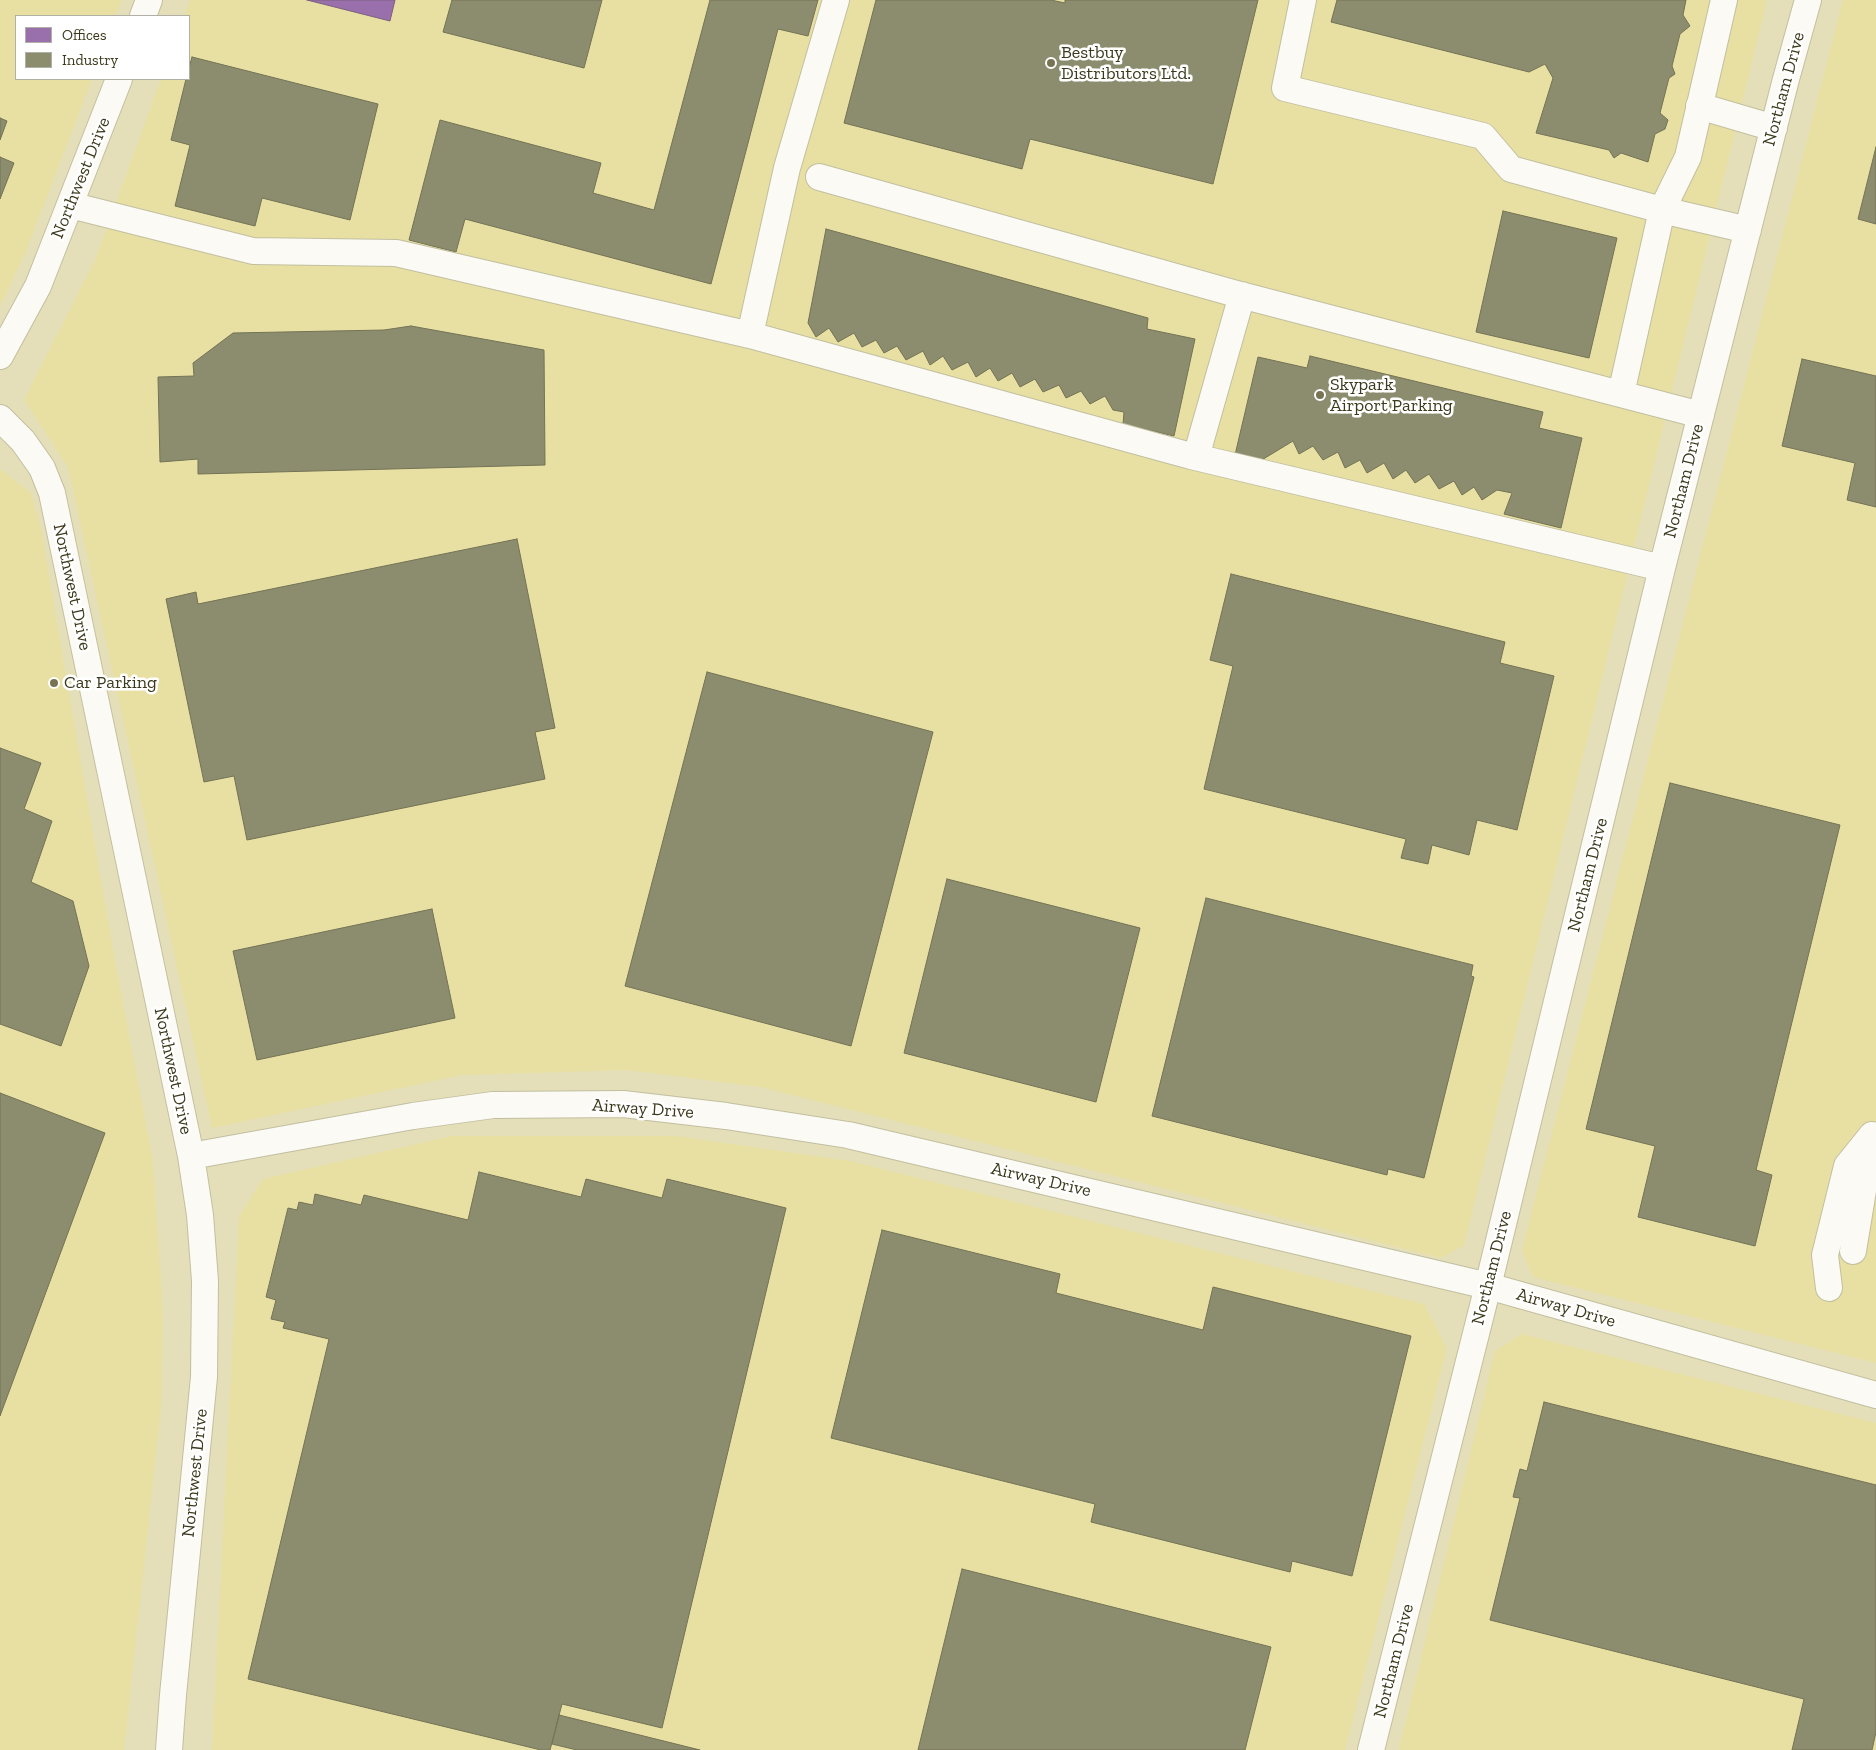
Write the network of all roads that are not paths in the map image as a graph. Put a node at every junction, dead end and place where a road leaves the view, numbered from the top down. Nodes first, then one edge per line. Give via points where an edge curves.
1 (149, 0) edge
2 (836, 0) edge
3 (1304, 0) edge
4 (1724, 0) edge
5 (1808, 0) edge
6 (143, 15) edge
7 (120, 80) edge
8 (1699, 106) junction
9 (1774, 128) junction
10 (820, 177) dead end
11 (70, 205) junction
12 (1662, 210) junction
13 (1748, 230) junction
14 (1242, 295) junction
15 (750, 334) junction
16 (0, 356) edge
17 (1621, 394) junction
18 (1701, 415) junction
19 (0, 418) edge
20 (1196, 457) junction
21 (1662, 568) junction
22 (1874, 1128) edge
23 (191, 1156) junction
24 (1853, 1251) dead end
25 (1488, 1286) junction
26 (1829, 1288) dead end
27 (1876, 1395) edge
28 (169, 1750) edge
29 (1371, 1750) edge

1 - 6 street
2 - 15 street via 787,168
3 - 12 street via 1285,88 1483,136 1511,170
4 - 8 street
5 - 9 street, Northam Drive
7 - 11 street, Northwest Drive
8 - 9 street
8 - 12 street via 1688,157
9 - 13 street, Northam Drive
10 - 14 street
11 - 15 street via 252,250 396,253
11 - 16 street, Northwest Drive via 38,286
12 - 13 street
12 - 17 street
13 - 18 street, Northam Drive
14 - 17 street
14 - 20 street
15 - 20 street
17 - 18 street
18 - 21 street, Northam Drive
19 - 23 street, Northwest Drive via 28,448 42,468 52,492
20 - 21 street
21 - 25 street, Northam Drive
22 - 24 street
22 - 26 street via 1847,1166 1825,1255
23 - 25 street, Airway Drive via 493,1105 623,1104 848,1135
23 - 28 street, Northwest Drive via 205,1281 204,1378
25 - 27 street, Airway Drive
25 - 29 street, Northam Drive

